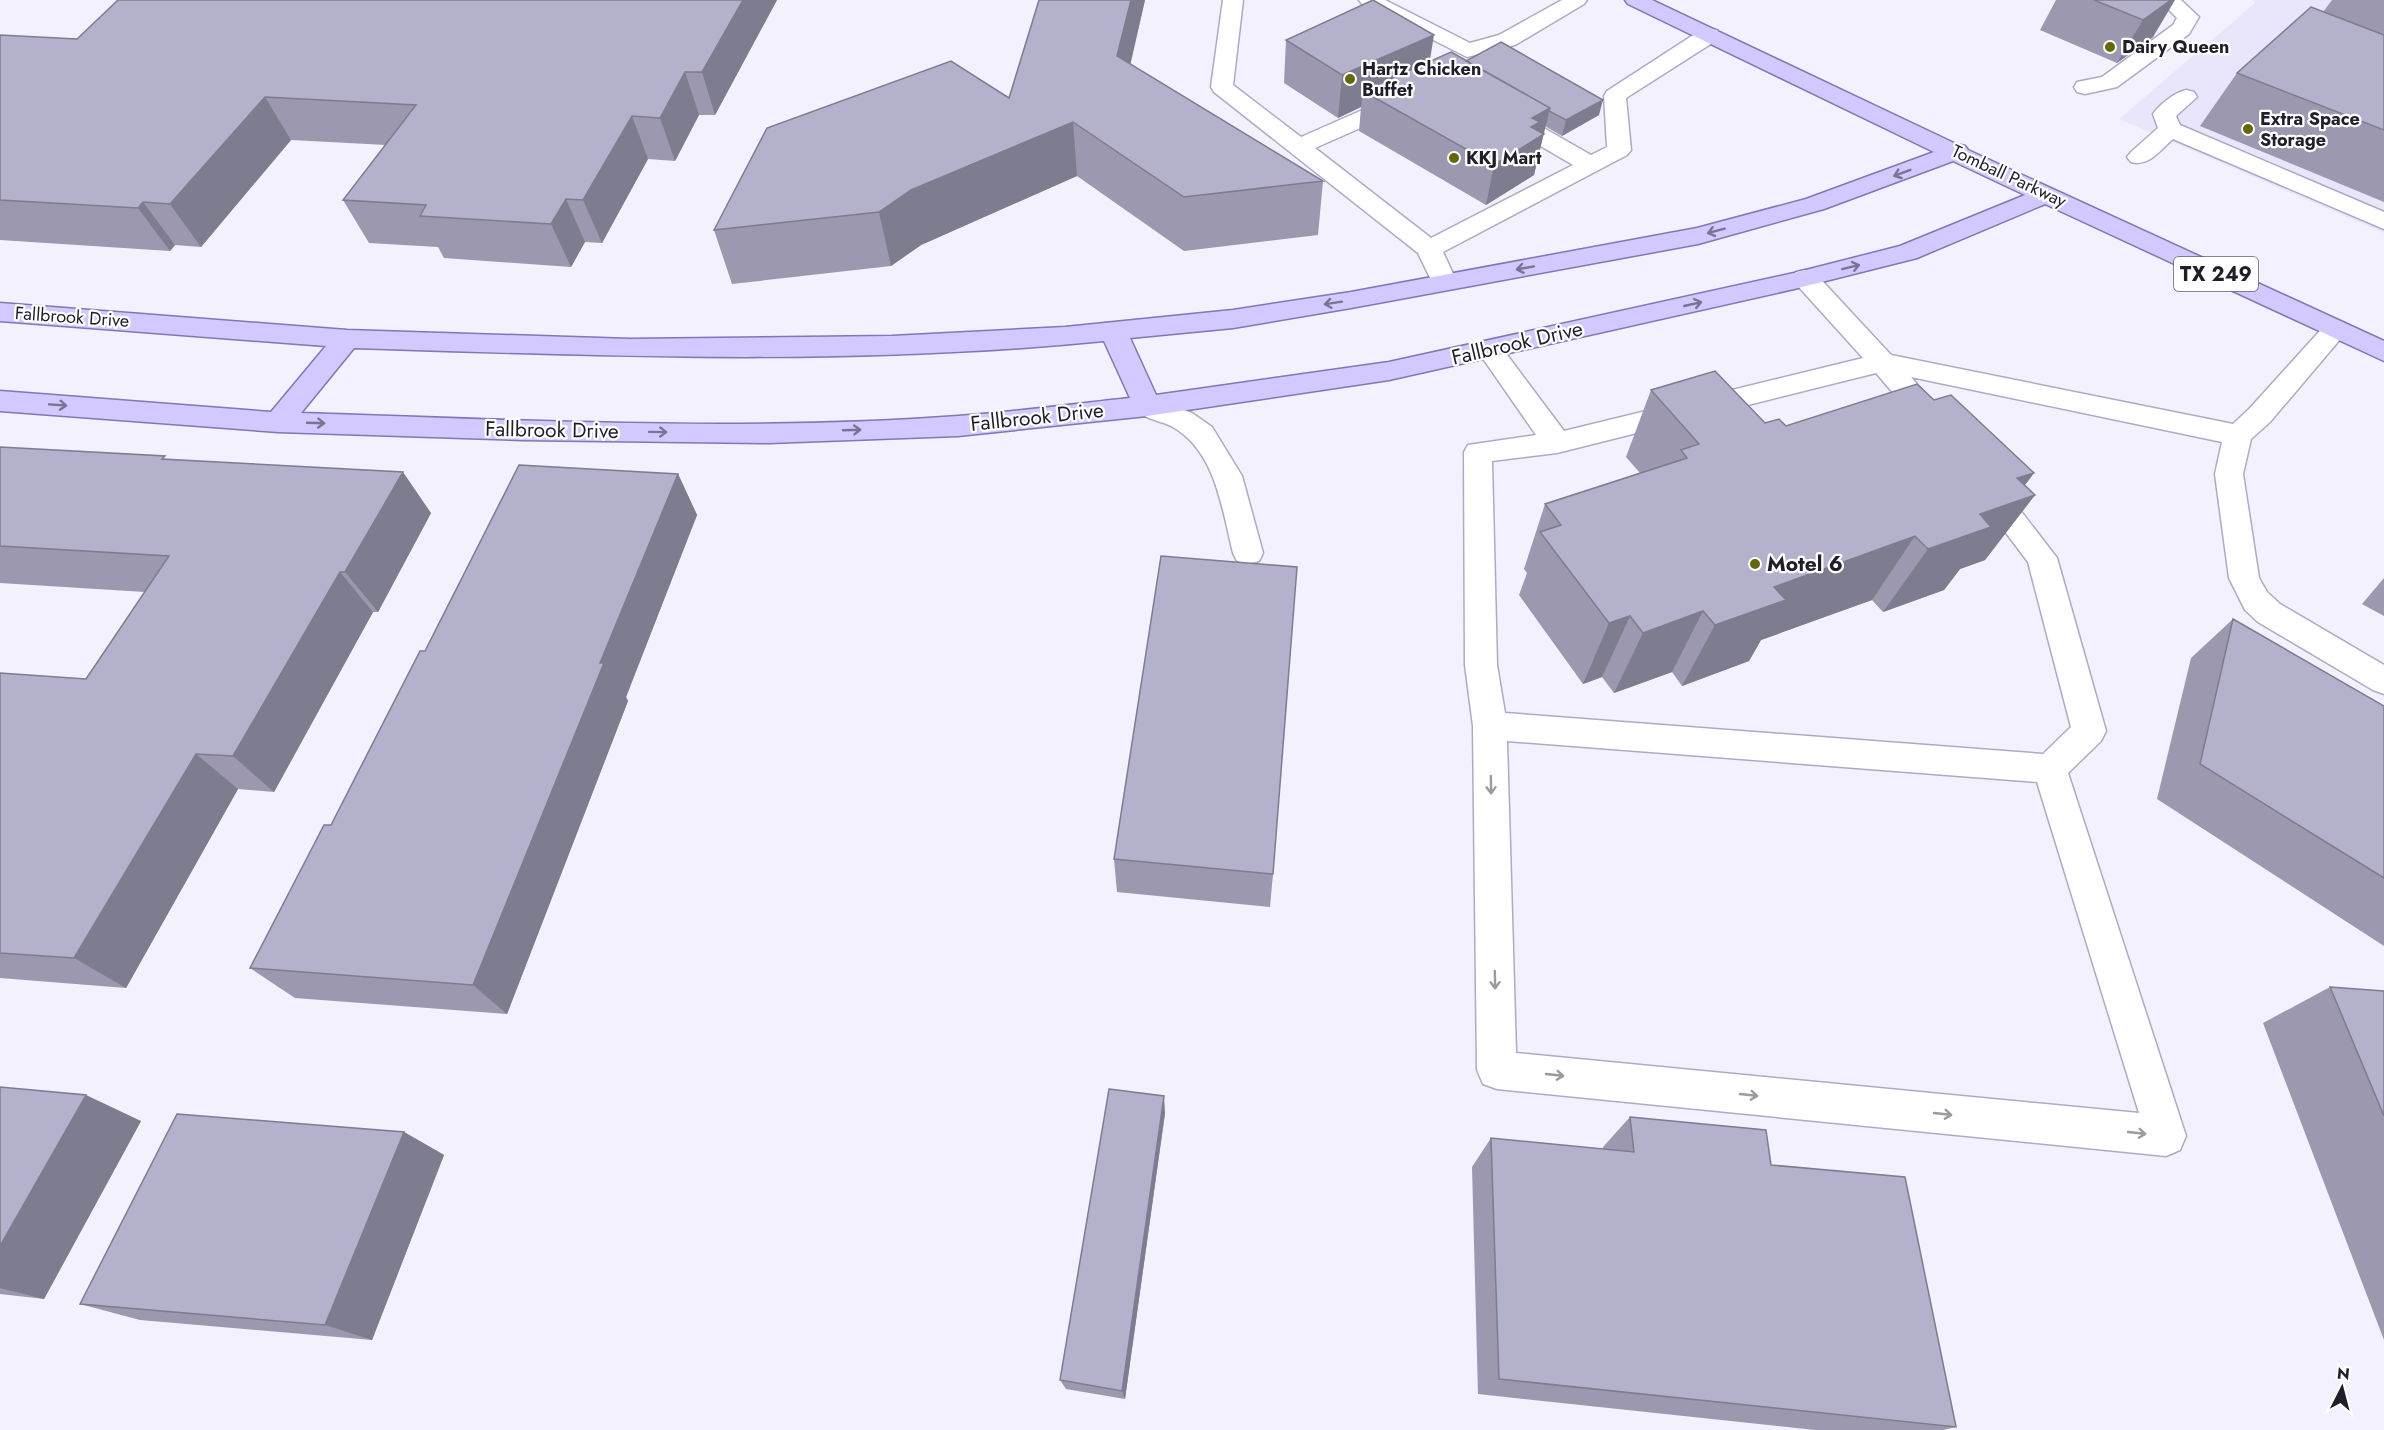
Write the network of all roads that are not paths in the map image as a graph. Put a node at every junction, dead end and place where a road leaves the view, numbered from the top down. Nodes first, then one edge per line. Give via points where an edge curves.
1 (1233, 0) edge
2 (1369, 0) edge
3 (1577, 0) edge
4 (1635, 0) edge
5 (2169, 0) edge
6 (1709, 35) junction
7 (2085, 87) dead end
8 (1424, 90) edge
9 (2186, 97) dead end
10 (1486, 105) edge
11 (2170, 129) junction
12 (1298, 147) junction
13 (1957, 152) junction
14 (2139, 157) dead end
15 (1590, 165) junction
16 (2048, 194) junction
17 (2384, 221) edge
18 (1429, 249) junction
19 (1805, 278) junction
20 (1444, 282) junction
21 (0, 312) edge
22 (2335, 330) junction
23 (1113, 331) junction
24 (347, 339) junction
25 (1490, 350) junction
26 (2384, 352) edge
27 (1882, 362) junction
28 (0, 400) edge
29 (1147, 406) junction
30 (278, 422) junction
31 (2238, 435) junction
32 (1950, 442) edge
33 (1557, 443) junction
34 (1971, 469) edge
35 (1248, 553) dead end
36 (2384, 681) edge
37 (1490, 726) junction
38 (2050, 769) junction

1 - 12 lane via 1222,87
2 - 3 lane via 1461,58 1507,40
4 - 6 main road, Tomball Parkway / TX 249
5 - 7 lane via 2188,17 2181,29 2109,82
6 - 13 main road, Tomball Parkway / TX 249
6 - 15 lane via 1615,96 1619,150
8 - 12 lane
9 - 11 lane via 2164,114
10 - 15 lane
11 - 14 lane
11 - 17 lane
12 - 18 lane
13 - 16 main road, Tomball Parkway / TX 249
13 -> 20 main road, Fallbrook Drive via 1815,204 1698,236
15 - 18 lane
19 -> 16 main road, Fallbrook Drive via 1908,252
16 - 22 main road, Tomball Parkway / TX 249
18 - 20 lane
25 -> 19 main road, Fallbrook Drive
19 - 27 lane
20 -> 23 main road, Fallbrook Drive via 1233,319
21 - 24 main road, Fallbrook Drive
22 - 26 main road, Tomball Parkway / TX 249
22 - 31 lane
23 - 24 main road, Fallbrook Drive via 892,345 759,347 630,348
23 - 29 main road
24 - 30 main road
25 - 29 main road, Fallbrook Drive via 1389,371
25 - 33 lane
27 - 31 lane
27 - 32 lane
27 - 33 lane
28 -> 30 main road, Fallbrook Drive
30 -> 29 main road, Fallbrook Drive via 769,433 958,426
29 - 35 lane via 1182,420 1202,434 1228,476
31 - 36 lane via 2229,474 2244,578 2256,601
33 - 37 lane via 1478,452 1481,665
34 - 38 lane via 2042,558 2090,731
37 - 38 lane
37 -> 38 lane via 1497,1070 2166,1136

